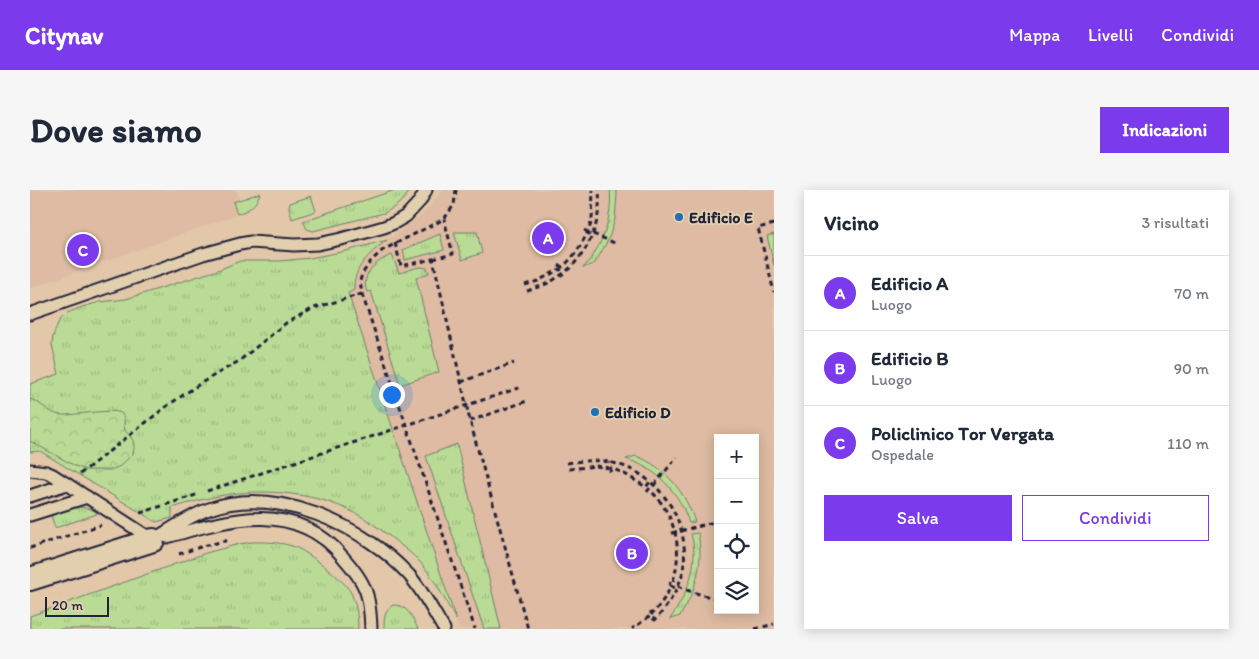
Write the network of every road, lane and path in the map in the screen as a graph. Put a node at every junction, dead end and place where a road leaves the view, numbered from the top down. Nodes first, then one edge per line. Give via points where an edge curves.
1 (426, 190) edge
2 (456, 190) edge
3 (593, 190) edge
4 (600, 190) edge
5 (444, 219) junction
6 (774, 224) edge
7 (584, 230) dead end
8 (593, 235) junction
9 (396, 244) junction
10 (617, 244) dead end
11 (433, 259) junction
12 (559, 265) dead end
13 (564, 274) junction
14 (525, 285) dead end
15 (527, 291) dead end
16 (774, 292) edge
17 (362, 294) junction
18 (30, 314) edge
19 (514, 363) dead end
20 (461, 382) junction
21 (522, 387) dead end
22 (527, 401) dead end
23 (466, 405) junction
24 (470, 421) junction
25 (406, 426) junction
26 (677, 457) dead end
27 (610, 462) junction
28 (567, 463) dead end
29 (569, 469) dead end
30 (30, 470) edge
31 (610, 472) dead end
32 (650, 482) junction
33 (68, 485) junction
34 (654, 485) junction
35 (647, 492) dead end
36 (30, 496) edge
37 (87, 497) junction
38 (30, 515) edge
39 (121, 519) junction
40 (714, 523) edge
41 (704, 525) dead end
42 (681, 530) junction
43 (672, 533) junction
44 (236, 538) dead end
45 (153, 540) junction
46 (30, 548) edge
47 (179, 554) dead end
48 (30, 579) edge
49 (669, 582) dead end
50 (677, 587) junction
51 (714, 598) edge
52 (650, 612) dead end
53 (774, 624) edge
54 (371, 629) edge
55 (444, 629) edge
56 (475, 629) edge
57 (528, 629) edge
58 (632, 629) edge
59 (755, 629) edge

1 - 18 lane via 406,216 384,227 318,244 240,244 202,254
2 - 5 path via 454,205
3 - 7 path via 592,220 588,232
4 - 8 path via 598,221
5 - 9 path
5 - 11 path via 452,254
6 - 16 path via 758,228
8 - 10 path
8 - 12 path via 587,233 572,257 562,268
8 - 13 path via 587,248
9 - 11 path via 401,266
9 - 17 path via 384,250 365,268 360,281
11 - 20 path
13 - 14 path via 560,268
13 - 15 path
17 - 25 path
17 - 33 path via 314,308 286,323 238,361 167,406
19 - 20 path
20 - 23 path
21 - 23 path
22 - 24 path
23 - 24 path
23 - 25 path
24 - 57 path
25 - 39 path
25 - 56 path
26 - 34 path
27 - 28 path
27 - 29 path via 608,468
27 - 32 path
30 - 33 lane via 46,472
31 - 32 path via 611,468 646,487
32 - 34 path
33 - 36 lane
33 - 37 lane
34 - 42 path via 676,515
35 - 43 path via 649,490 655,495 664,507 670,517
37 - 38 lane
37 - 39 lane
39 - 45 lane
39 - 46 path
40 - 43 path, bridge
41 - 42 path
42 - 43 path
42 - 50 path via 683,560
43 - 49 path via 678,545 676,573 672,584
44 - 47 path
45 - 48 street
45 - 54 lane via 240,519 267,518 296,523 326,539 361,580 369,600
45 - 55 lane via 192,517 223,506 266,503 309,512 347,528 392,558 419,587
50 - 51 path
50 - 52 path via 671,586 666,598 652,614
50 - 58 path via 671,601 655,620 650,616
53 - 59 path

